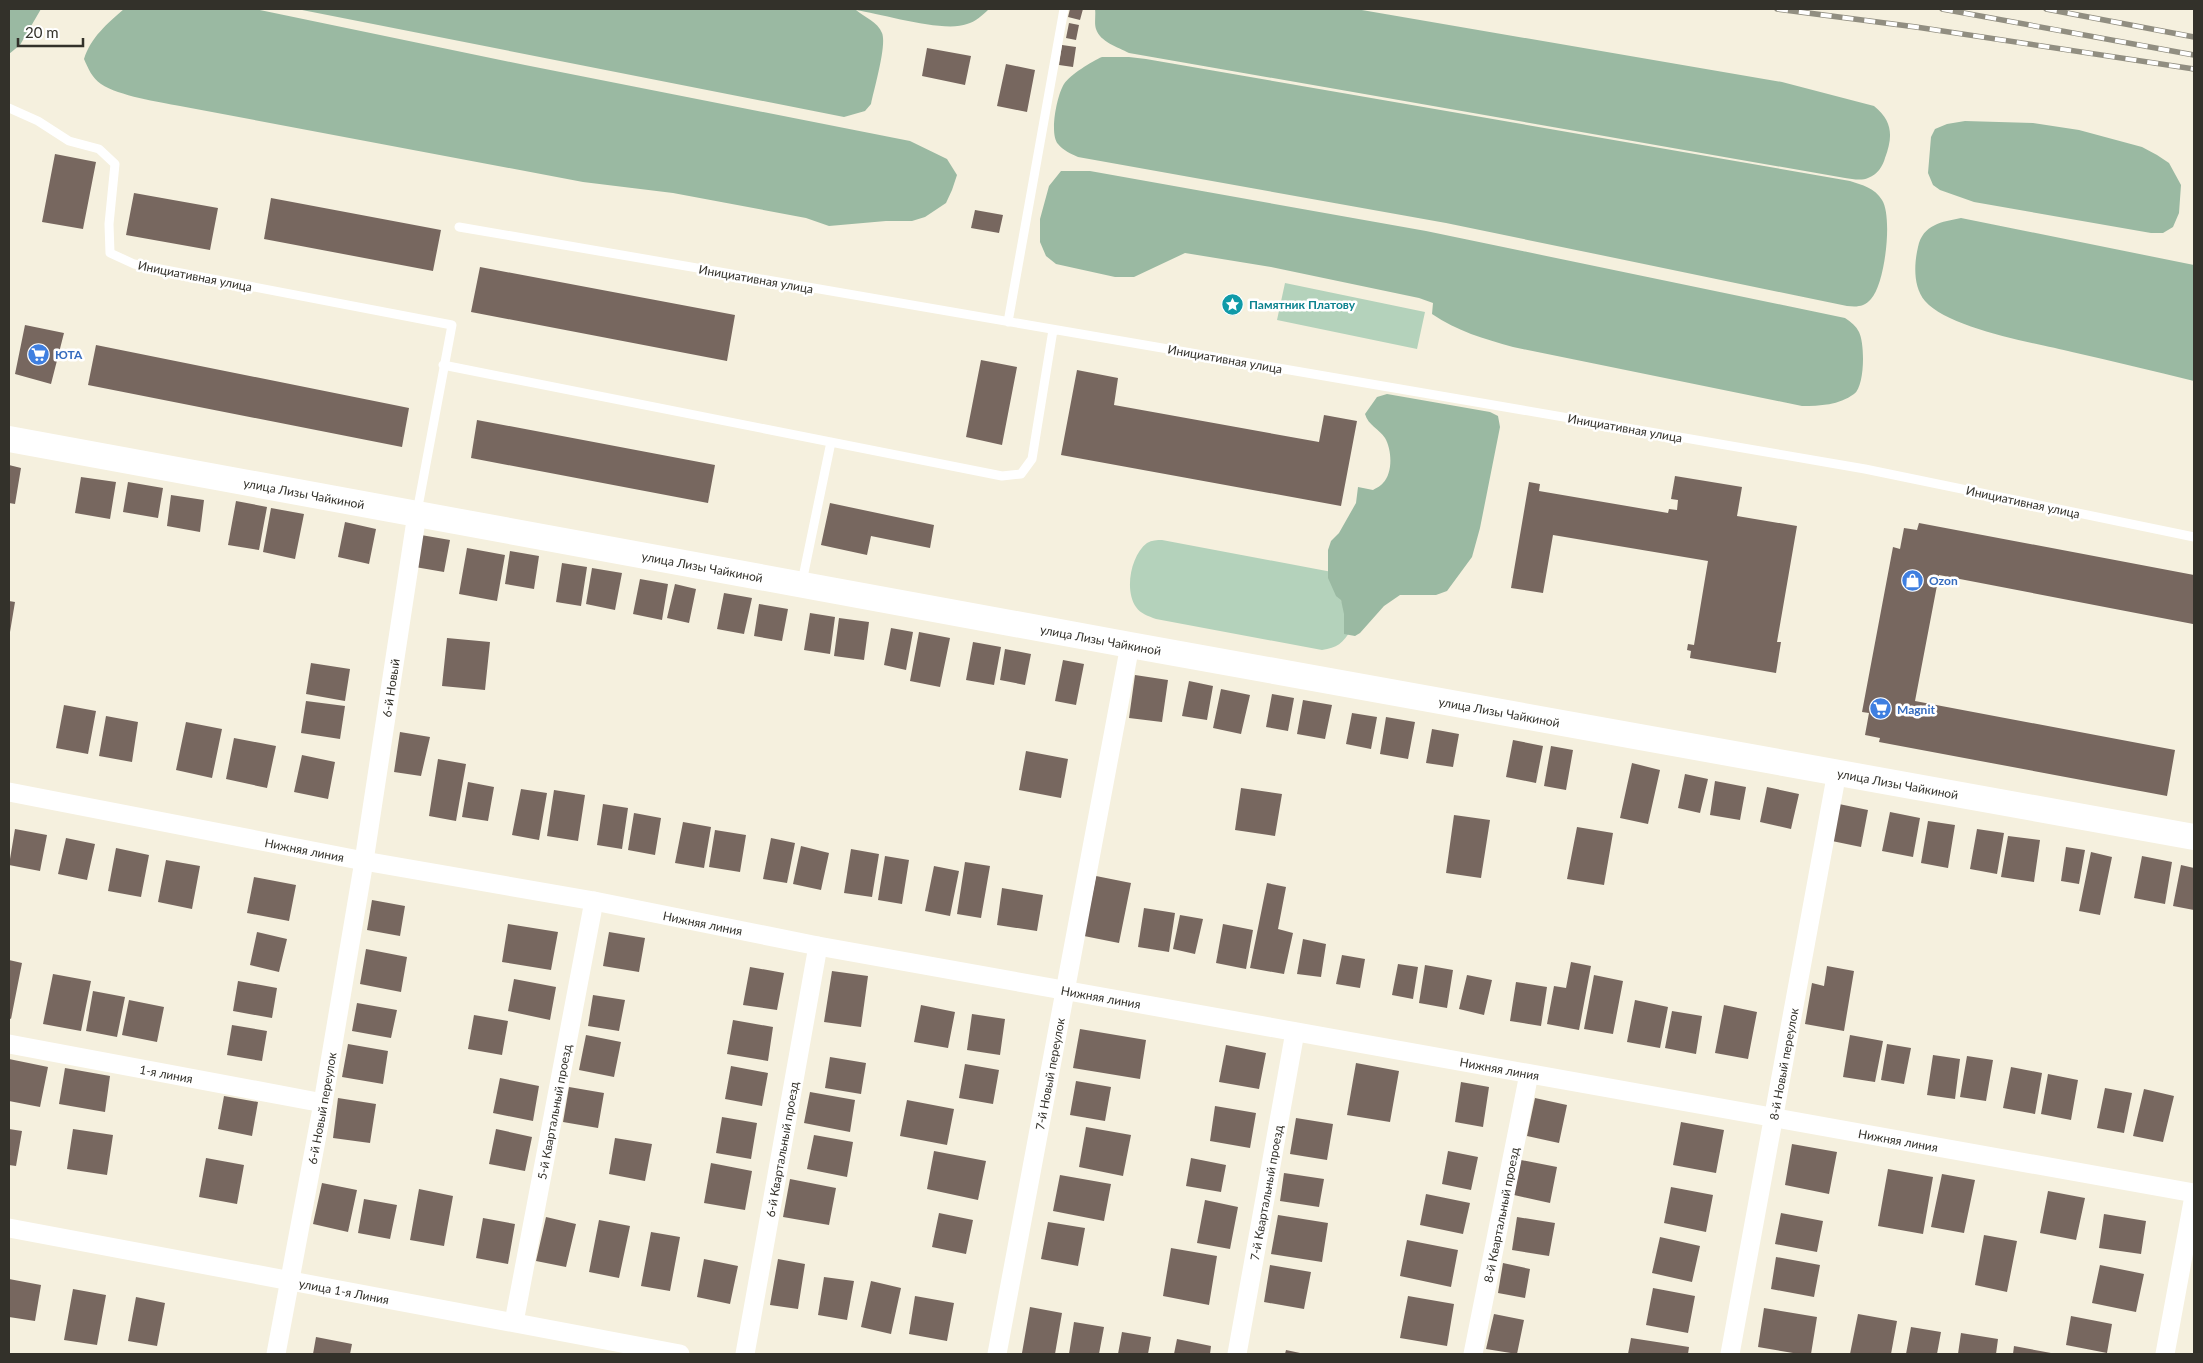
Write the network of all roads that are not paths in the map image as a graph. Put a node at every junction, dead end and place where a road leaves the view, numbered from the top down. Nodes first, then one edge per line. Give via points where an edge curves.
1 (1064, 9) edge
2 (9, 108) edge
3 (459, 227) dead end
4 (1008, 322) junction
5 (1053, 330) junction
6 (444, 365) junction
7 (9, 440) edge
8 (831, 442) junction
9 (417, 514) junction
10 (2194, 537) edge
11 (801, 585) junction
12 (1130, 646) junction
13 (1837, 772) junction
14 (9, 792) edge
15 (2194, 837) edge
16 (364, 861) junction
17 (594, 901) junction
18 (818, 946) junction
19 (1065, 991) junction
20 (1295, 1032) junction
21 (9, 1044) edge
22 (1529, 1074) junction
23 (323, 1103) junction
24 (1774, 1118) junction
25 (2194, 1195) edge
26 (9, 1228) edge
27 (290, 1282) junction
28 (514, 1322) junction
29 (276, 1354) edge
30 (680, 1354) edge
31 (745, 1354) edge
32 (997, 1354) edge
33 (1237, 1354) edge
34 (1473, 1354) edge
35 (1730, 1354) edge
36 (2165, 1354) edge

1 - 4 lane
2 - 6 lane, Инициативная улица via 38,121 69,141 99,149 115,164 108,224 110,253 134,264 452,326
3 - 4 lane, Инициативная улица
4 - 5 lane, Инициативная улица
5 - 8 lane via 1032,459 1021,474 1002,476
5 - 10 lane, Инициативная улица via 1865,469
6 - 8 lane
6 - 9 lane, Инициативная улица
7 - 9 main road, улица Лизы Чайкиной
8 - 11 lane
9 - 11 main road, улица Лизы Чайкиной
9 - 16 street, 6-й Новый
11 - 12 main road, улица Лизы Чайкиной
12 - 13 main road, улица Лизы Чайкиной
12 - 19 street, 7-й Новый переулок
13 - 15 main road, улица Лизы Чайкиной
13 - 24 street, 8-й Новый переулок
14 - 16 street, Нижняя линия
16 - 17 street, Нижняя линия
16 - 23 street, 6-й Новый переулок
17 - 18 street, Нижняя линия
17 - 28 street, 5-й Квартальный проезд
18 - 19 street, Нижняя линия
18 - 31 street, 6-й Квартальный проезд
19 - 20 street, Нижняя линия
19 - 32 street, 7-й Новый переулок
20 - 22 street, Нижняя линия
20 - 33 street, 7-й Квартальный проезд
21 - 23 street, 1-я линия
22 - 24 street, Нижняя линия
22 - 34 street, 8-й Квартальный проезд
23 - 27 street, 6-й Новый переулок
24 - 25 street, Нижняя линия
24 - 35 street, 8-й Новый переулок
25 - 36 street
26 - 27 street, улица 1-я Линия
27 - 28 street, улица 1-я Линия
27 - 29 street, 6-й Новый переулок
28 - 30 street, улица 1-я Линия

